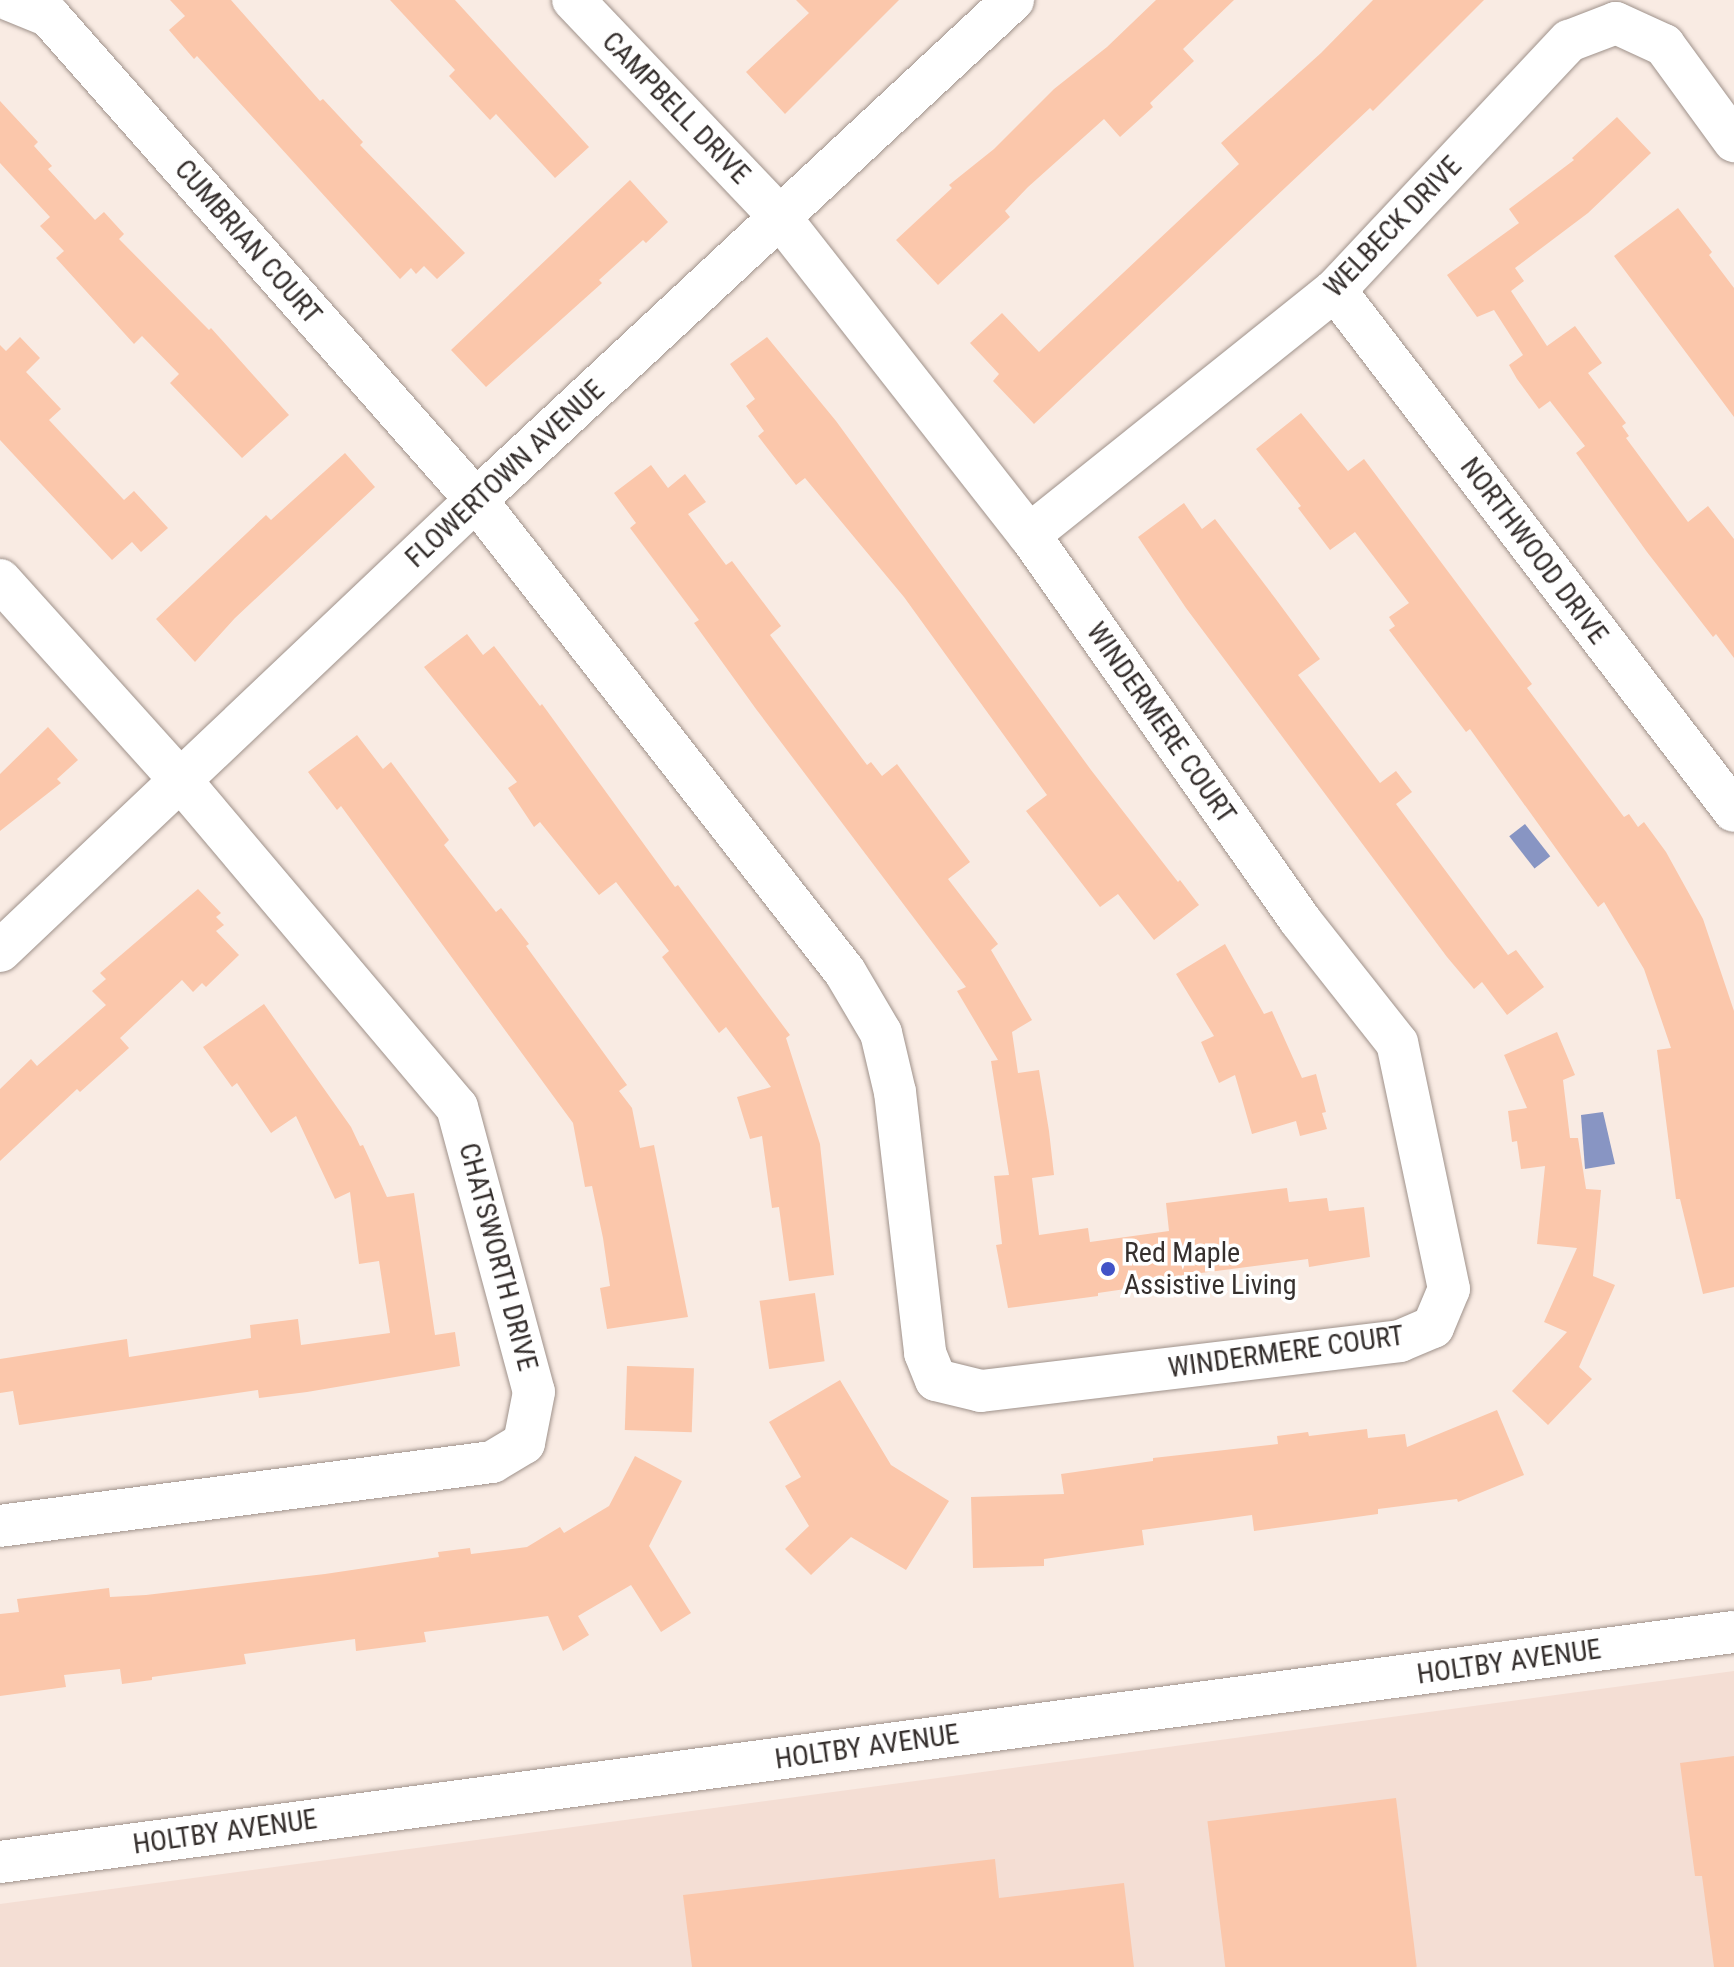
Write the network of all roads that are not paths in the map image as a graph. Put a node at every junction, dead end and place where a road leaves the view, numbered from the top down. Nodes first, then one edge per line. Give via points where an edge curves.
1 (10, 0) edge
2 (573, 0) edge
3 (1013, 0) edge
4 (1734, 141) edge
5 (780, 217) junction
6 (1335, 290) junction
7 (476, 500) junction
8 (1029, 535) junction
9 (0, 580) edge
10 (182, 782) junction
11 (1734, 811) edge
12 (0, 951) edge
13 (0, 1526) edge
14 (1734, 1632) edge
15 (0, 1862) edge

1 - 7 street, CUMBRIAN COURT via 49,16
2 - 5 street, CAMPBELL DRIVE
3 - 5 street, FLOWERTOWN AVENUE
4 - 6 street, WELBECK DRIVE via 1664,45 1616,23 1569,41
5 - 7 street, FLOWERTOWN AVENUE
5 - 8 street, WINDERMERE COURT
6 - 8 street, WELBECK DRIVE
6 - 11 street, NORTHWOOD DRIVE
7 - 8 street, WINDERMERE COURT via 845,972 881,1033 895,1092 925,1353 936,1380 981,1391 1400,1341 1433,1327 1449,1289 1397,1043 1300,920
7 - 10 street, FLOWERTOWN AVENUE
9 - 10 street
10 - 12 street, FLOWERTOWN AVENUE
10 - 13 street, CHATSWORTH DRIVE via 457,1107 534,1392 524,1443 492,1462
14 - 15 street, HOLTBY AVENUE

